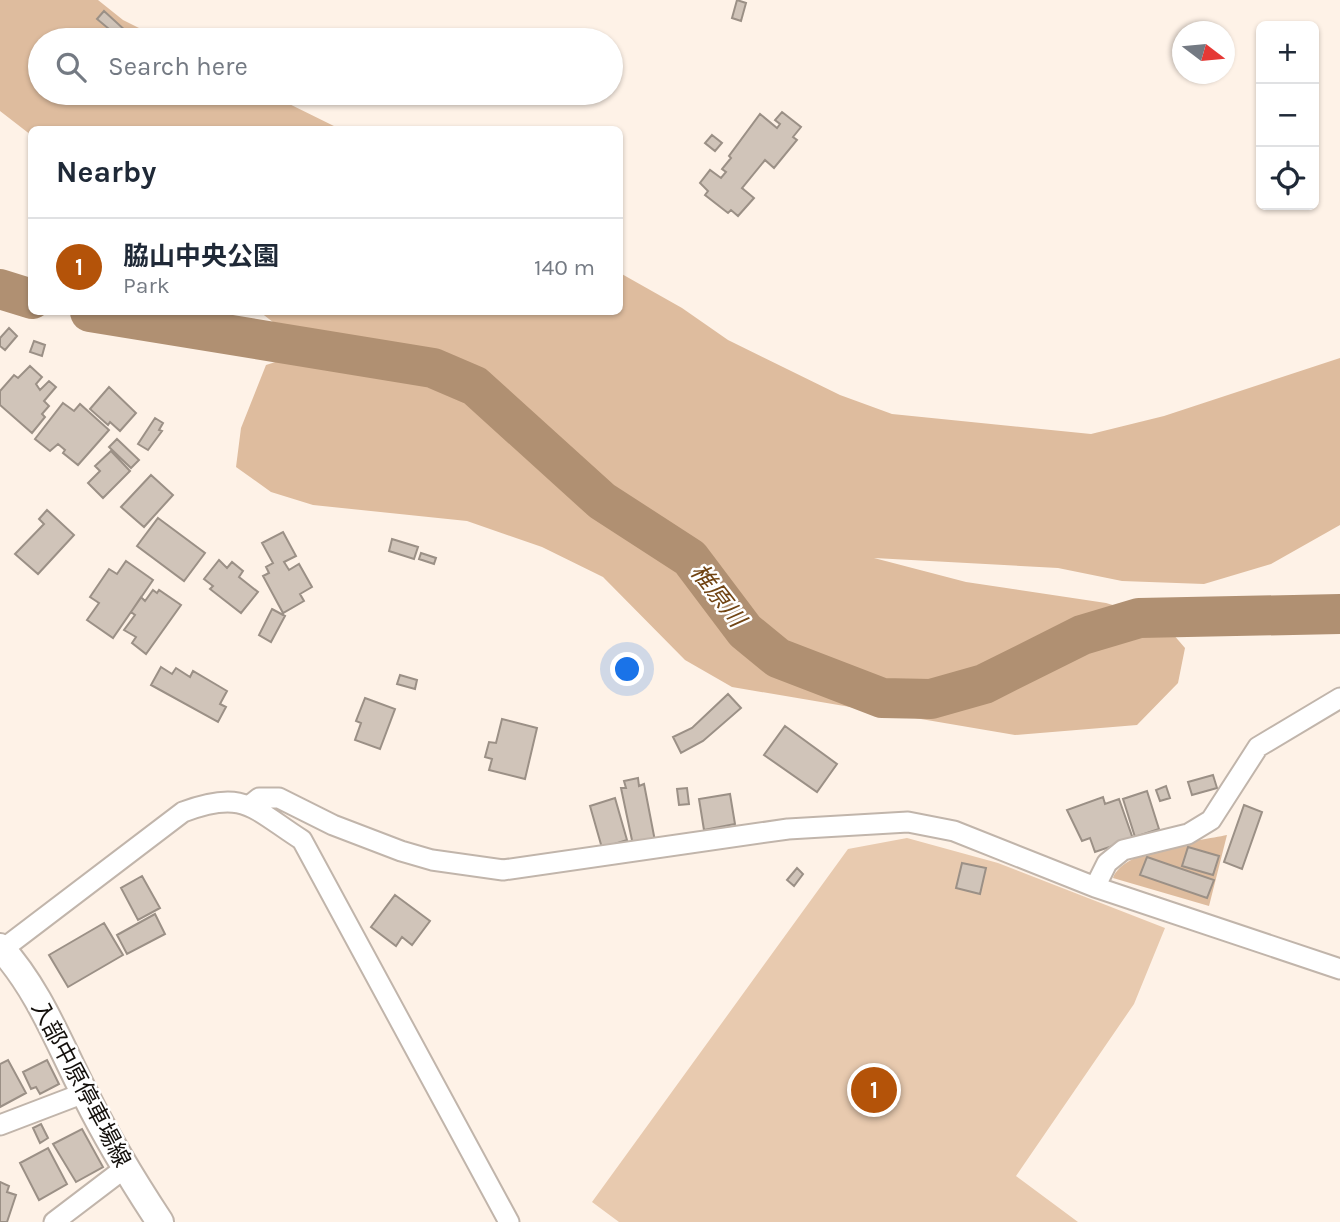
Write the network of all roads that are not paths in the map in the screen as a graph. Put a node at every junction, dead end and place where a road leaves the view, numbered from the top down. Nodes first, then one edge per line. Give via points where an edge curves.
1 (1340, 698) edge
2 (249, 806) junction
3 (1095, 887) junction
4 (1, 948) edge
5 (1340, 969) edge
6 (84, 1093) junction
7 (0, 1125) edge
8 (125, 1168) junction
9 (54, 1222) edge
10 (160, 1222) edge
11 (509, 1222) edge

1 - 3 street via 1258,747 1211,820 1188,834 1123,850 1107,863
2 - 3 street via 259,798 279,798 401,851 503,870 788,829 908,822 954,831
2 - 4 street via 237,800 210,802 183,812
2 - 11 street via 302,840
3 - 5 street
4 - 6 main road, 入部中原停車場線 via 48,1020
6 - 7 street
6 - 8 main road, 入部中原停車場線
8 - 9 street
8 - 10 main road, 入部中原停車場線

